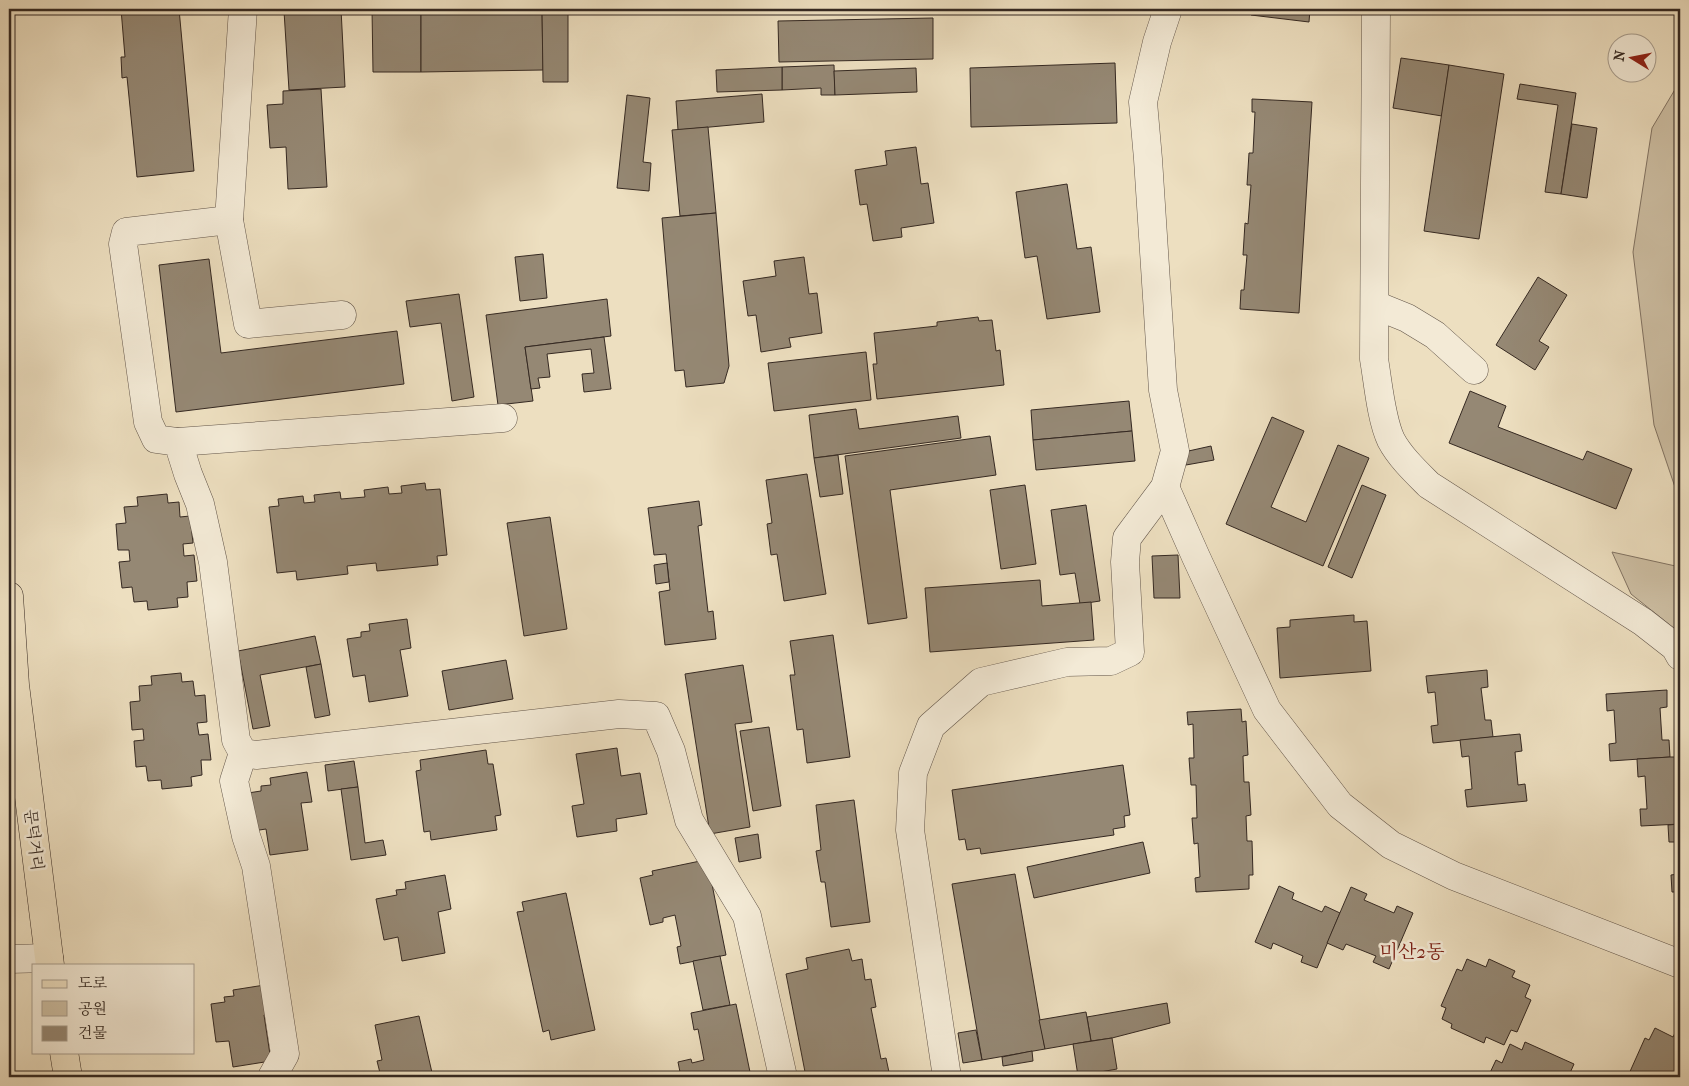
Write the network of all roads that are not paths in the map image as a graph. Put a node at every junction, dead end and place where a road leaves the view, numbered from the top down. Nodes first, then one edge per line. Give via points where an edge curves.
1 (243, 9) edge
2 (1168, 9) edge
3 (1376, 9) edge
4 (229, 220) junction
5 (1375, 305) junction
6 (342, 315) dead end
7 (1474, 370) dead end
8 (503, 418) dead end
9 (178, 442) junction
10 (1165, 487) junction
11 (9, 596) edge
12 (1680, 656) edge
13 (243, 753) junction
14 (9, 959) edge
15 (49, 961) edge
16 (1680, 964) edge
17 (64, 1054) edge
18 (68, 1077) edge
19 (272, 1077) edge
20 (782, 1077) edge
21 (947, 1077) edge

1 - 4 street
2 - 10 street via 1143,102 1163,390 1175,451
3 - 5 street
4 - 6 street via 248,324
4 - 9 street via 126,232 123,244 148,422 156,439
5 - 7 street via 1407,318 1435,335
5 - 12 street via 1374,359 1382,408 1391,440 1409,465 1429,485 1643,622 1675,647
8 - 9 street
9 - 13 street via 200,504 213,562 236,740
10 - 16 street via 1267,710 1340,805 1391,845 1454,876
10 - 21 street via 1127,538 1130,652 1111,661 1067,662 981,682 931,726 913,773 910,830
11 - 15 main road, 문덕거리 via 15,685
13 - 19 street via 234,781 256,866 285,1054
13 - 20 street via 256,755 619,714 656,716 671,751 688,820 748,916
14 - 15 street
17 - 18 main road

